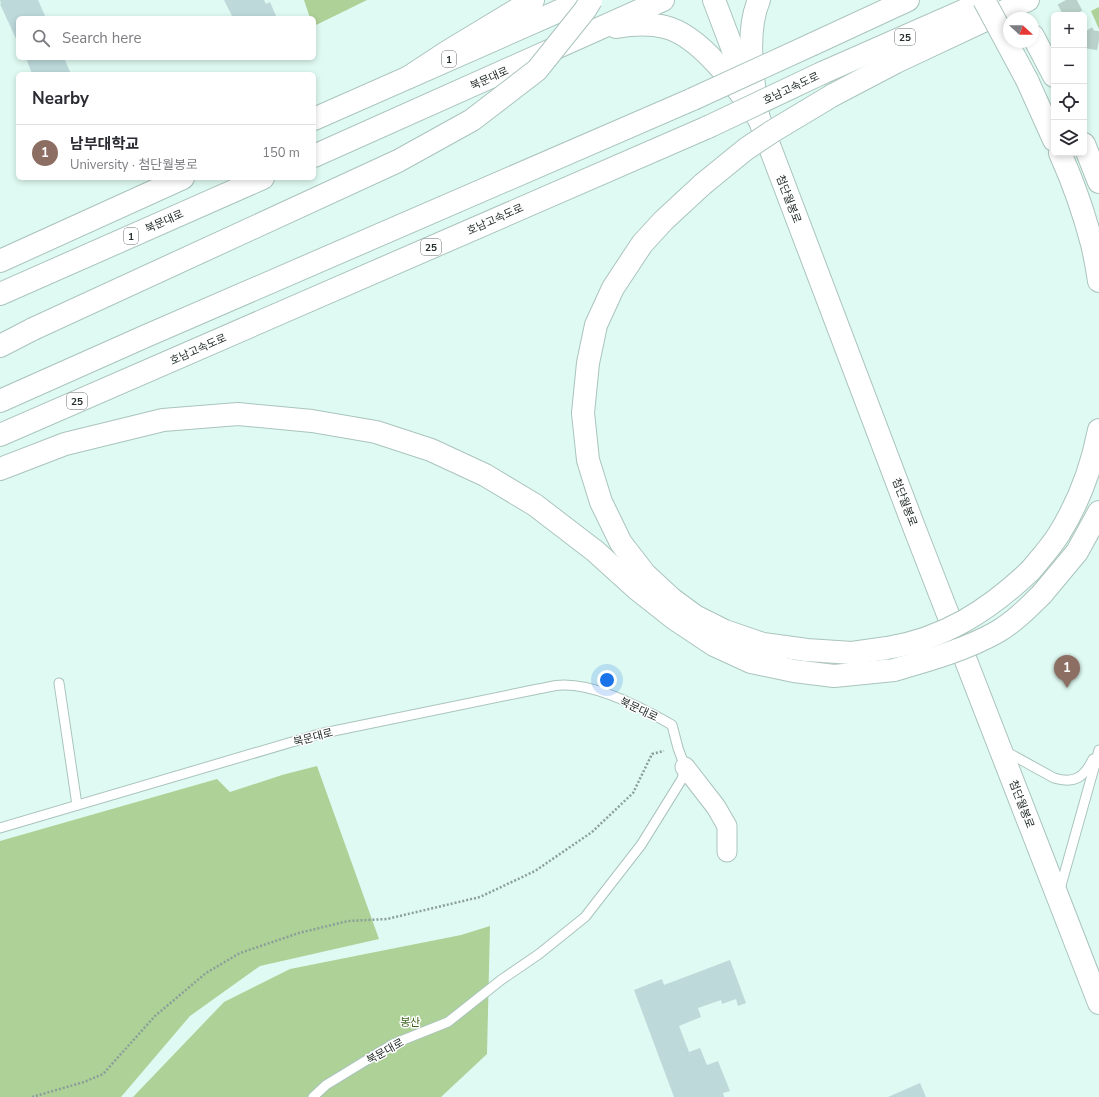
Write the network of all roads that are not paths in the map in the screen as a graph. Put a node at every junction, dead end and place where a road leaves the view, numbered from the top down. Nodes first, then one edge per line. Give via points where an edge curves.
1 (533, 0) edge
2 (584, 0) edge
3 (591, 0) edge
4 (663, 0) edge
5 (714, 0) edge
6 (759, 0) edge
7 (908, 0) edge
8 (984, 0) edge
9 (988, 0) edge
10 (1014, 0) edge
11 (1028, 0) edge
12 (1021, 12) edge
13 (580, 37) junction
14 (1039, 47) edge
15 (1051, 70) edge
16 (409, 77) junction
17 (316, 118) edge
18 (759, 120) junction
19 (1051, 133) edge
20 (1087, 152) edge
21 (316, 155) edge
22 (1061, 156) edge
23 (179, 180) edge
24 (258, 180) edge
25 (1099, 182) edge
26 (0, 261) edge
27 (1099, 281) edge
28 (0, 294) edge
29 (0, 346) edge
30 (0, 401) edge
31 (1099, 430) edge
32 (0, 436) edge
33 (0, 469) edge
34 (1099, 512) edge
35 (59, 683) dead end
36 (1099, 745) edge
37 (1000, 748) junction
38 (1099, 750) edge
39 (685, 767) junction
40 (76, 805) junction
41 (0, 828) edge
42 (727, 852) dead end
43 (1058, 896) junction
44 (1099, 1003) edge
45 (313, 1097) edge

1 - 16 main road
2 - 16 main road, 1
3 - 29 main road, bridge via 536,70 472,120 398,161
4 - 13 main road, 북문대로
5 - 18 main road, 첨단월봉로
6 - 18 main road via 751,45
7 - 30 main road, bridge via 693,99
8 - 19 main road, bridge via 1027,80
9 - 32 main road, 호남고속도로 / 25, bridge via 708,127
10 - 12 main road
11 - 31 main road, bridge via 896,62 773,130 703,184 663,221 642,244 613,288 596,325 588,363 583,413 588,460 601,502 621,543 645,574 695,616 725,631 763,644 852,653 924,640 969,619 1012,588 1044,555 1072,511 1086,478
13 - 18 main road via 632,24 651,24 680,33 694,42 726,74
13 - 21 main road, 북문대로
14 - 15 main road
16 - 17 main road, 1
18 - 37 main road, 첨단월봉로
20 - 25 main road
22 - 27 main road via 1092,244
23 - 26 main road
24 - 28 main road, 북문대로 / 1
33 - 34 main road, bridge via 65,444 163,420 238,414 312,421 376,432 431,450 485,475 535,505 595,551 675,619 714,645 751,662 794,672 834,676 894,670 936,658 991,634 1014,620 1042,594 1077,552
35 - 40 lane
36 - 37 lane via 1088,768 1076,779 1069,781 1054,778
37 - 43 main road, 첨단월봉로
38 - 43 lane
39 - 40 lane, 북문대로 via 672,725 627,702 585,688 562,685 319,734
39 - 42 street via 716,806 727,826
39 - 45 lane, 북문대로 via 682,779 641,844 585,917 448,1022 393,1044 326,1085
40 - 41 lane, 북문대로
43 - 44 main road, 첨단월봉로

